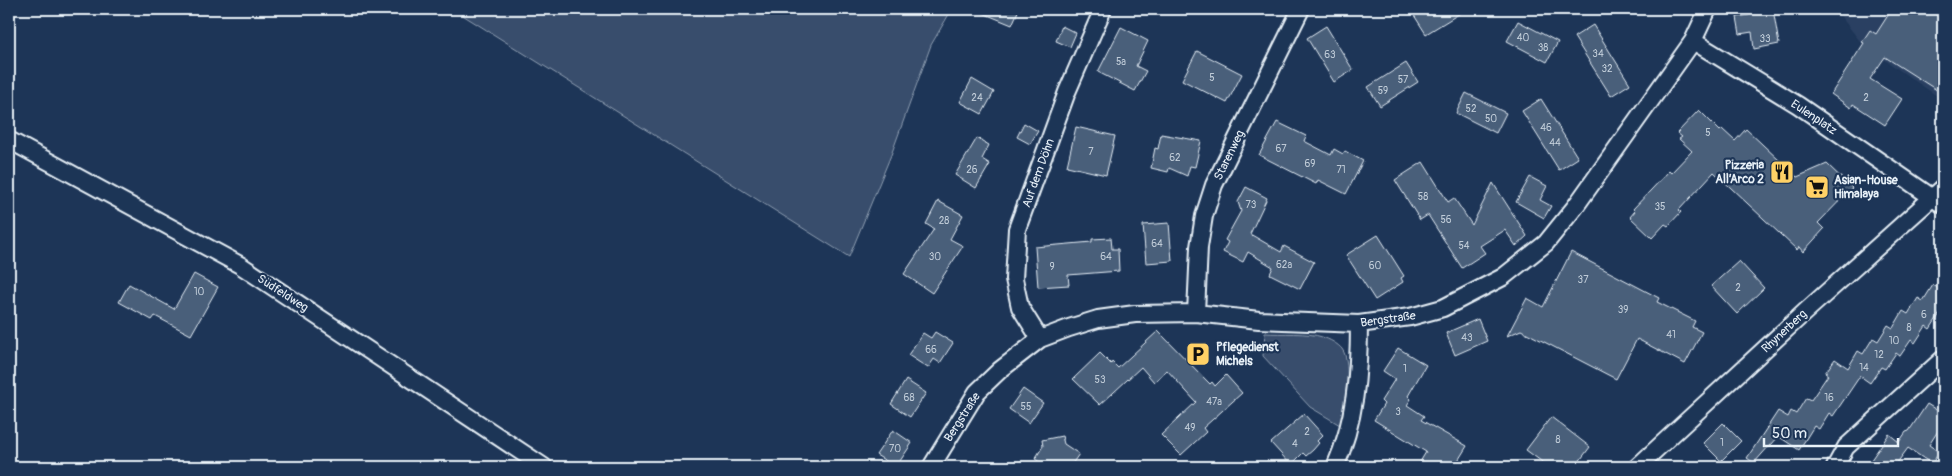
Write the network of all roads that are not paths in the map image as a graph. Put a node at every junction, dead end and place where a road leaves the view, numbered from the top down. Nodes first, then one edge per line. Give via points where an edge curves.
1 (1104, 9) edge
2 (1301, 9) edge
3 (1708, 9) edge
4 (1693, 41) junction
5 (9, 140) edge
6 (1940, 197) edge
7 (1196, 313) junction
8 (1359, 324) junction
9 (1040, 339) junction
10 (1943, 360) edge
11 (544, 467) edge
12 (931, 467) edge
13 (1335, 467) edge
14 (1637, 467) edge
15 (1835, 467) edge

1 - 9 street, Auf dem Döhn via 1067,92 1017,229 1014,278 1020,307
2 - 7 street, Starenweg via 1214,185 1199,247
3 - 4 street, Bergstraße
4 - 6 street, Eulenplatz
4 - 8 street, Bergstraße via 1604,168 1546,243 1503,277 1443,308 1410,317
5 - 11 street, Südfeldweg via 240,265
6 - 14 street, Rhynerberg via 1812,305
7 - 8 street, Bergstraße via 1259,320
7 - 9 street, Bergstraße via 1134,314 1098,319
8 - 13 street via 1354,406
9 - 12 street, Bergstraße via 977,392
10 - 15 street via 1846,447

